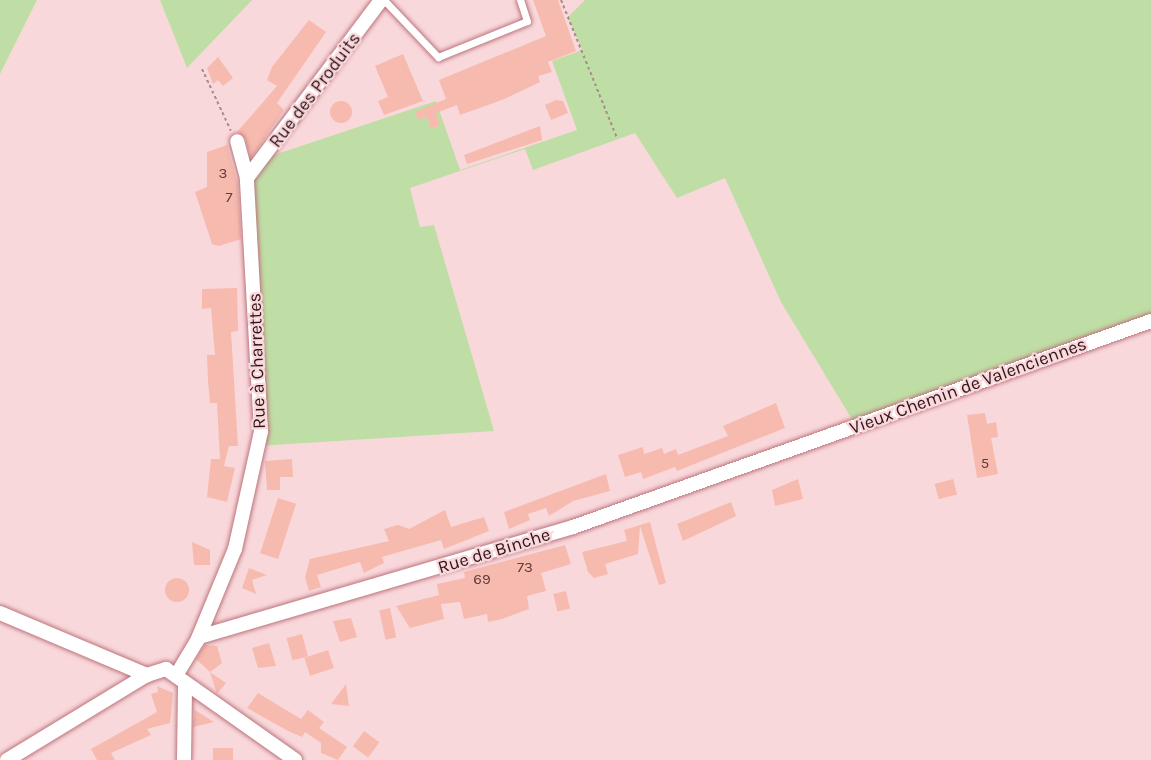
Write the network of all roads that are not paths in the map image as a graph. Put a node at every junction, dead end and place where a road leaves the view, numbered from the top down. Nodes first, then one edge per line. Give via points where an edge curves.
1 (383, 0) edge
2 (520, 0) edge
3 (237, 141) road end
4 (247, 178) junction
5 (1151, 321) edge
6 (785, 453) joint
7 (0, 613) edge
8 (198, 639) junction
9 (147, 675) junction
10 (176, 676) junction
11 (8, 760) edge
12 (184, 760) edge
13 (295, 760) edge

1 - 2 lane via 438,57 527,21
1 - 4 street, Rue des Produits
3 - 4 street, Rue à Charrettes
4 - 8 street, Rue à Charrettes via 261,432 235,549
5 - 6 street, Vieux Chemin de Valenciennes
6 - 8 street, Rue de Binche via 573,527
7 - 9 street
8 - 10 street
9 - 10 street
9 - 11 street
10 - 12 street
10 - 13 street

